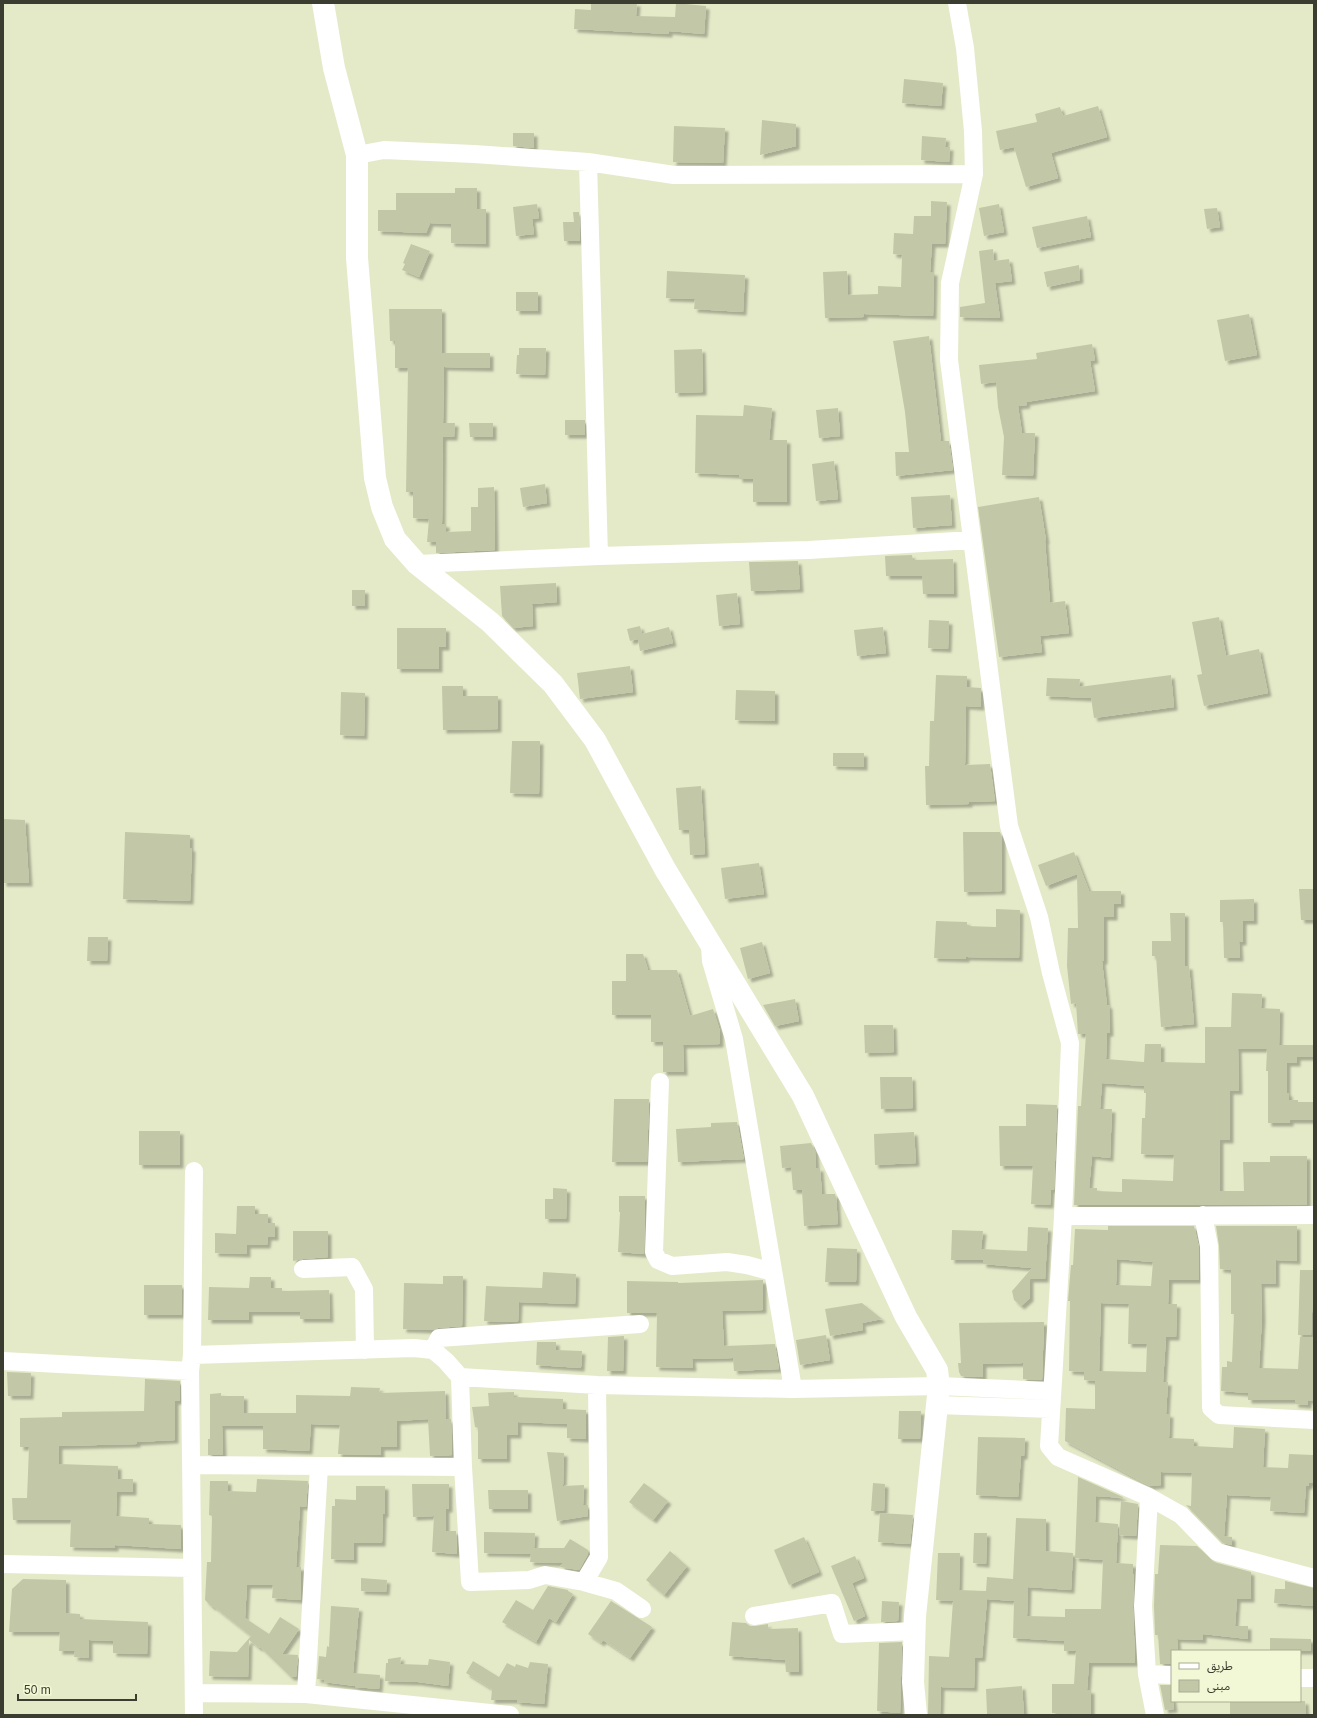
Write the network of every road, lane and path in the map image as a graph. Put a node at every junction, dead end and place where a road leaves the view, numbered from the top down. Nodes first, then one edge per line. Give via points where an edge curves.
1 (323, 3) edge
2 (957, 3) edge
3 (357, 155) junction
4 (588, 162) junction
5 (974, 174) junction
6 (972, 540) junction
7 (599, 556) junction
8 (417, 564) junction
9 (710, 942) junction
10 (660, 1082) dead end
11 (194, 1171) dead end
12 (1203, 1215) junction
13 (1314, 1215) edge
14 (1063, 1216) junction
15 (303, 1269) dead end
16 (773, 1272) junction
17 (640, 1324) dead end
18 (365, 1350) junction
19 (433, 1350) junction
20 (3, 1361) edge
21 (191, 1363) junction
22 (460, 1377) junction
23 (597, 1385) junction
24 (793, 1389) junction
25 (1052, 1391) junction
26 (938, 1395) junction
27 (1051, 1409) junction
28 (1314, 1420) edge
29 (191, 1465) junction
30 (319, 1466) junction
31 (463, 1467) junction
32 (1149, 1497) junction
33 (3, 1564) edge
34 (192, 1568) junction
35 (1314, 1578) edge
36 (584, 1582) junction
37 (642, 1609) dead end
38 (754, 1616) dead end
39 (914, 1631) junction
40 (1147, 1674) junction
41 (1171, 1675) edge
42 (1301, 1678) edge
43 (1314, 1678) edge
44 (194, 1693) junction
45 (306, 1694) junction
46 (342, 1707) edge
47 (445, 1712) edge
48 (194, 1715) edge
49 (510, 1715) edge
50 (916, 1715) edge
51 (1155, 1715) edge

1 - 3 street via 334,68
2 - 5 street via 965,55
3 - 4 street via 384,150
3 - 8 street via 357,258 375,478 382,507 395,539
4 - 5 street via 674,175
4 - 7 street
5 - 6 street via 950,283 949,360
6 - 7 street via 809,550
6 - 14 street via 1009,826 1039,917 1070,1043
7 - 8 street
8 - 9 street via 490,622 553,684 595,740 665,869
9 - 16 street via 711,961 734,1039
9 - 26 street via 803,1096 906,1317 937,1370
10 - 16 street via 654,1252 658,1260 672,1266 727,1262 747,1264
11 - 21 street
12 - 13 street
12 - 14 street
12 - 28 street via 1209,1246 1211,1408 1219,1415
14 - 25 street
15 - 18 street via 352,1267 364,1289
16 - 24 street
17 - 19 street via 439,1338
18 - 19 street
18 - 21 street
19 - 22 street
20 - 21 street
21 - 29 street
22 - 23 street
22 - 31 street
23 - 24 street
23 - 36 street via 599,1557
24 - 26 street
25 - 26 street
25 - 27 street
26 - 27 street
26 - 39 street
27 - 32 street via 1048,1446 1058,1457
29 - 30 street
29 - 34 street
30 - 31 street
30 - 45 street
31 - 36 street via 470,1582 529,1580 545,1575
32 - 35 street via 1181,1515 1217,1552
32 - 40 street via 1143,1606
33 - 34 street
34 - 44 street
36 - 37 street via 616,1591
38 - 39 street via 832,1603 842,1634
39 - 50 street via 913,1682
40 - 41 street
40 - 51 street
42 - 43 street
44 - 45 street
44 - 48 street
45 - 46 street
46 - 47 street
47 - 49 street

